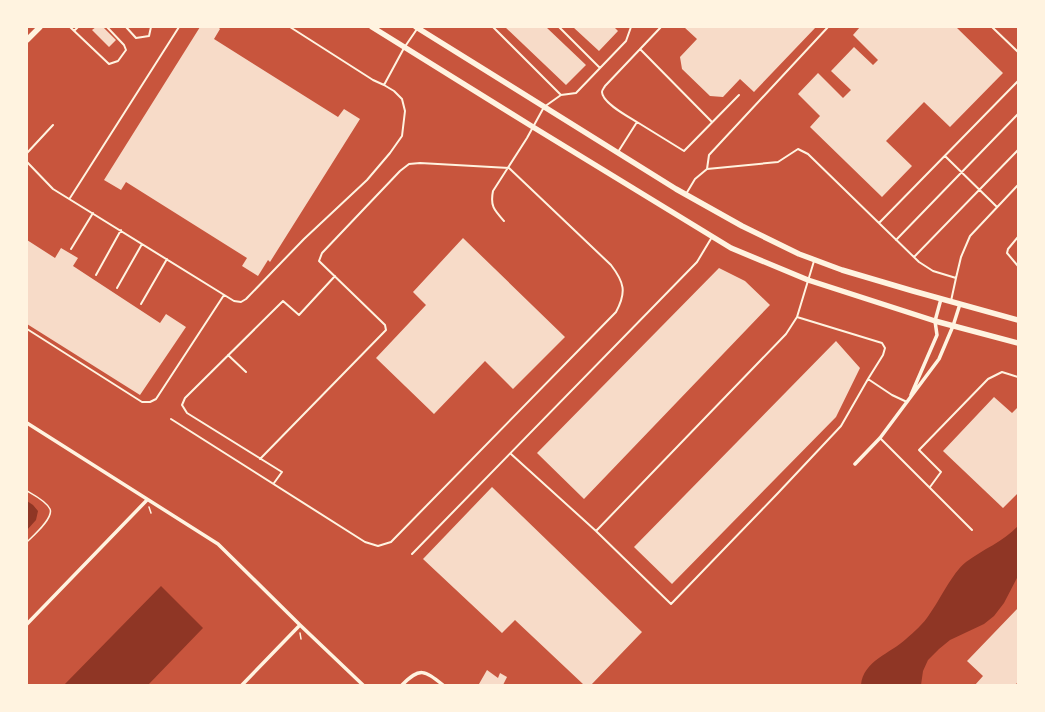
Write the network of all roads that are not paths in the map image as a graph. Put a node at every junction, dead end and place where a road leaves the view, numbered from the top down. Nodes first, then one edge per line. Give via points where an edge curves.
1 (40, 27) edge
2 (70, 27) edge
3 (78, 27) edge
4 (107, 27) edge
5 (126, 27) edge
6 (151, 27) edge
7 (179, 27) edge
8 (290, 27) edge
9 (372, 27) edge
10 (418, 27) edge
11 (492, 27) edge
12 (559, 27) edge
13 (631, 27) edge
14 (661, 27) edge
15 (828, 27) edge
16 (992, 27) edge
17 (74, 31) junction
18 (27, 40) edge
19 (404, 48) junction
20 (640, 49) junction
21 (1018, 52) edge
22 (600, 68) junction
23 (1018, 81) edge
24 (384, 85) junction
25 (560, 95) junction
26 (739, 95) dead end
27 (544, 107) junction
28 (1018, 114) edge
29 (637, 122) junction
30 (712, 122) junction
31 (53, 125) dead end
32 (533, 127) junction
33 (1018, 150) edge
34 (27, 153) edge
35 (618, 153) junction
36 (945, 156) junction
37 (27, 162) edge
38 (509, 168) junction
39 (708, 169) junction
40 (961, 172) junction
41 (1018, 185) edge
42 (979, 190) junction
43 (686, 195) junction
44 (70, 199) junction
45 (997, 207) junction
46 (93, 213) junction
47 (504, 221) dead end
48 (879, 223) junction
49 (121, 230) junction
50 (712, 236) junction
51 (1018, 237) edge
52 (896, 240) junction
53 (142, 244) junction
54 (71, 249) dead end
55 (914, 257) junction
56 (167, 259) junction
57 (815, 260) junction
58 (1018, 266) edge
59 (96, 275) dead end
60 (335, 276) junction
61 (956, 278) junction
62 (808, 280) junction
63 (117, 288) dead end
64 (224, 295) junction
65 (941, 299) junction
66 (950, 301) junction
67 (141, 304) dead end
68 (960, 304) junction
69 (797, 317) junction
70 (1018, 320) edge
71 (935, 321) junction
72 (953, 326) junction
73 (27, 329) edge
74 (1018, 343) edge
75 (228, 355) junction
76 (246, 372) dead end
77 (1018, 377) edge
78 (868, 379) junction
79 (908, 402) junction
80 (171, 419) dead end
81 (27, 423) edge
82 (880, 438) junction
83 (511, 454) junction
84 (260, 459) junction
85 (855, 464) dead end
86 (274, 483) junction
87 (930, 487) junction
88 (147, 500) junction
89 (972, 530) dead end
90 (596, 531) junction
91 (412, 554) dead end
92 (27, 624) edge
93 (300, 625) junction
94 (242, 685) edge
95 (363, 685) edge
96 (402, 685) edge
97 (443, 685) edge

1 - 18 main road
2 - 17 lane
3 - 17 lane
4 - 17 lane via 126,50 118,61 108,64
5 - 6 lane via 136,38 149,36
7 - 44 lane
8 - 24 lane
9 - 19 main road
10 - 19 lane
10 - 27 main road
11 - 25 lane
12 - 22 lane
13 - 22 lane via 626,41
14 - 20 lane
15 - 39 lane via 709,155
16 - 21 lane
19 - 24 lane
19 - 32 main road
20 - 29 lane via 604,86 602,92 609,103
20 - 30 lane
22 - 25 lane via 576,93
23 - 36 lane
24 - 64 lane via 402,99 405,111 402,136 390,153 367,180 304,238 246,299 241,302 234,301
25 - 27 lane
26 - 30 lane
27 - 32 lane
27 - 35 main road
28 - 40 lane
29 - 30 lane via 684,151
29 - 35 lane
31 - 34 lane
32 - 38 lane
32 - 50 main road
33 - 42 lane
35 - 43 main road
36 - 40 lane
36 - 48 lane
37 - 44 lane via 52,189
38 - 47 lane via 493,191 491,200 494,210
38 - 60 lane via 409,164 322,253 319,261
38 - 86 lane via 620,277 624,290 622,302 616,312 391,542 378,546 365,542
39 - 43 lane via 695,179
39 - 48 lane via 778,162 798,149 808,154
40 - 42 lane
40 - 52 lane
41 - 45 lane
42 - 45 lane
42 - 55 lane
43 - 57 main road via 742,226
44 - 46 lane
45 - 61 lane via 970,236
46 - 49 lane
46 - 54 lane
48 - 52 lane
49 - 53 lane
49 - 59 lane
50 - 62 main road via 731,248
50 - 83 lane via 697,262
51 - 58 lane via 1007,253
52 - 55 lane
53 - 56 lane
53 - 63 lane
55 - 61 lane via 933,270
56 - 64 lane
56 - 67 lane
57 - 62 lane
57 - 65 main road
60 - 75 lane via 299,315 283,301
60 - 84 lane via 385,325 386,330
61 - 66 lane
62 - 69 lane
62 - 71 main road
64 - 73 lane via 156,400 150,402 142,402
65 - 66 main road
65 - 71 street
66 - 68 main road
68 - 70 main road
68 - 72 street
69 - 78 lane via 882,342 885,348 883,356
69 - 90 lane via 786,334
71 - 72 main road
71 - 79 street via 937,335
72 - 74 main road
72 - 79 street via 939,359
75 - 76 lane
75 - 84 lane via 185,398 182,405 186,413
77 - 87 lane via 1002,372 988,379 919,450 941,472
78 - 79 lane
78 - 90 lane via 841,426 671,604
79 - 82 street
80 - 86 lane
81 - 88 street
82 - 85 street
82 - 87 lane
83 - 90 lane
83 - 91 lane
84 - 86 lane via 282,472
87 - 89 lane
88 - 92 street
88 - 93 street via 218,544
93 - 94 street
93 - 95 street
96 - 97 street via 418,673 428,674

